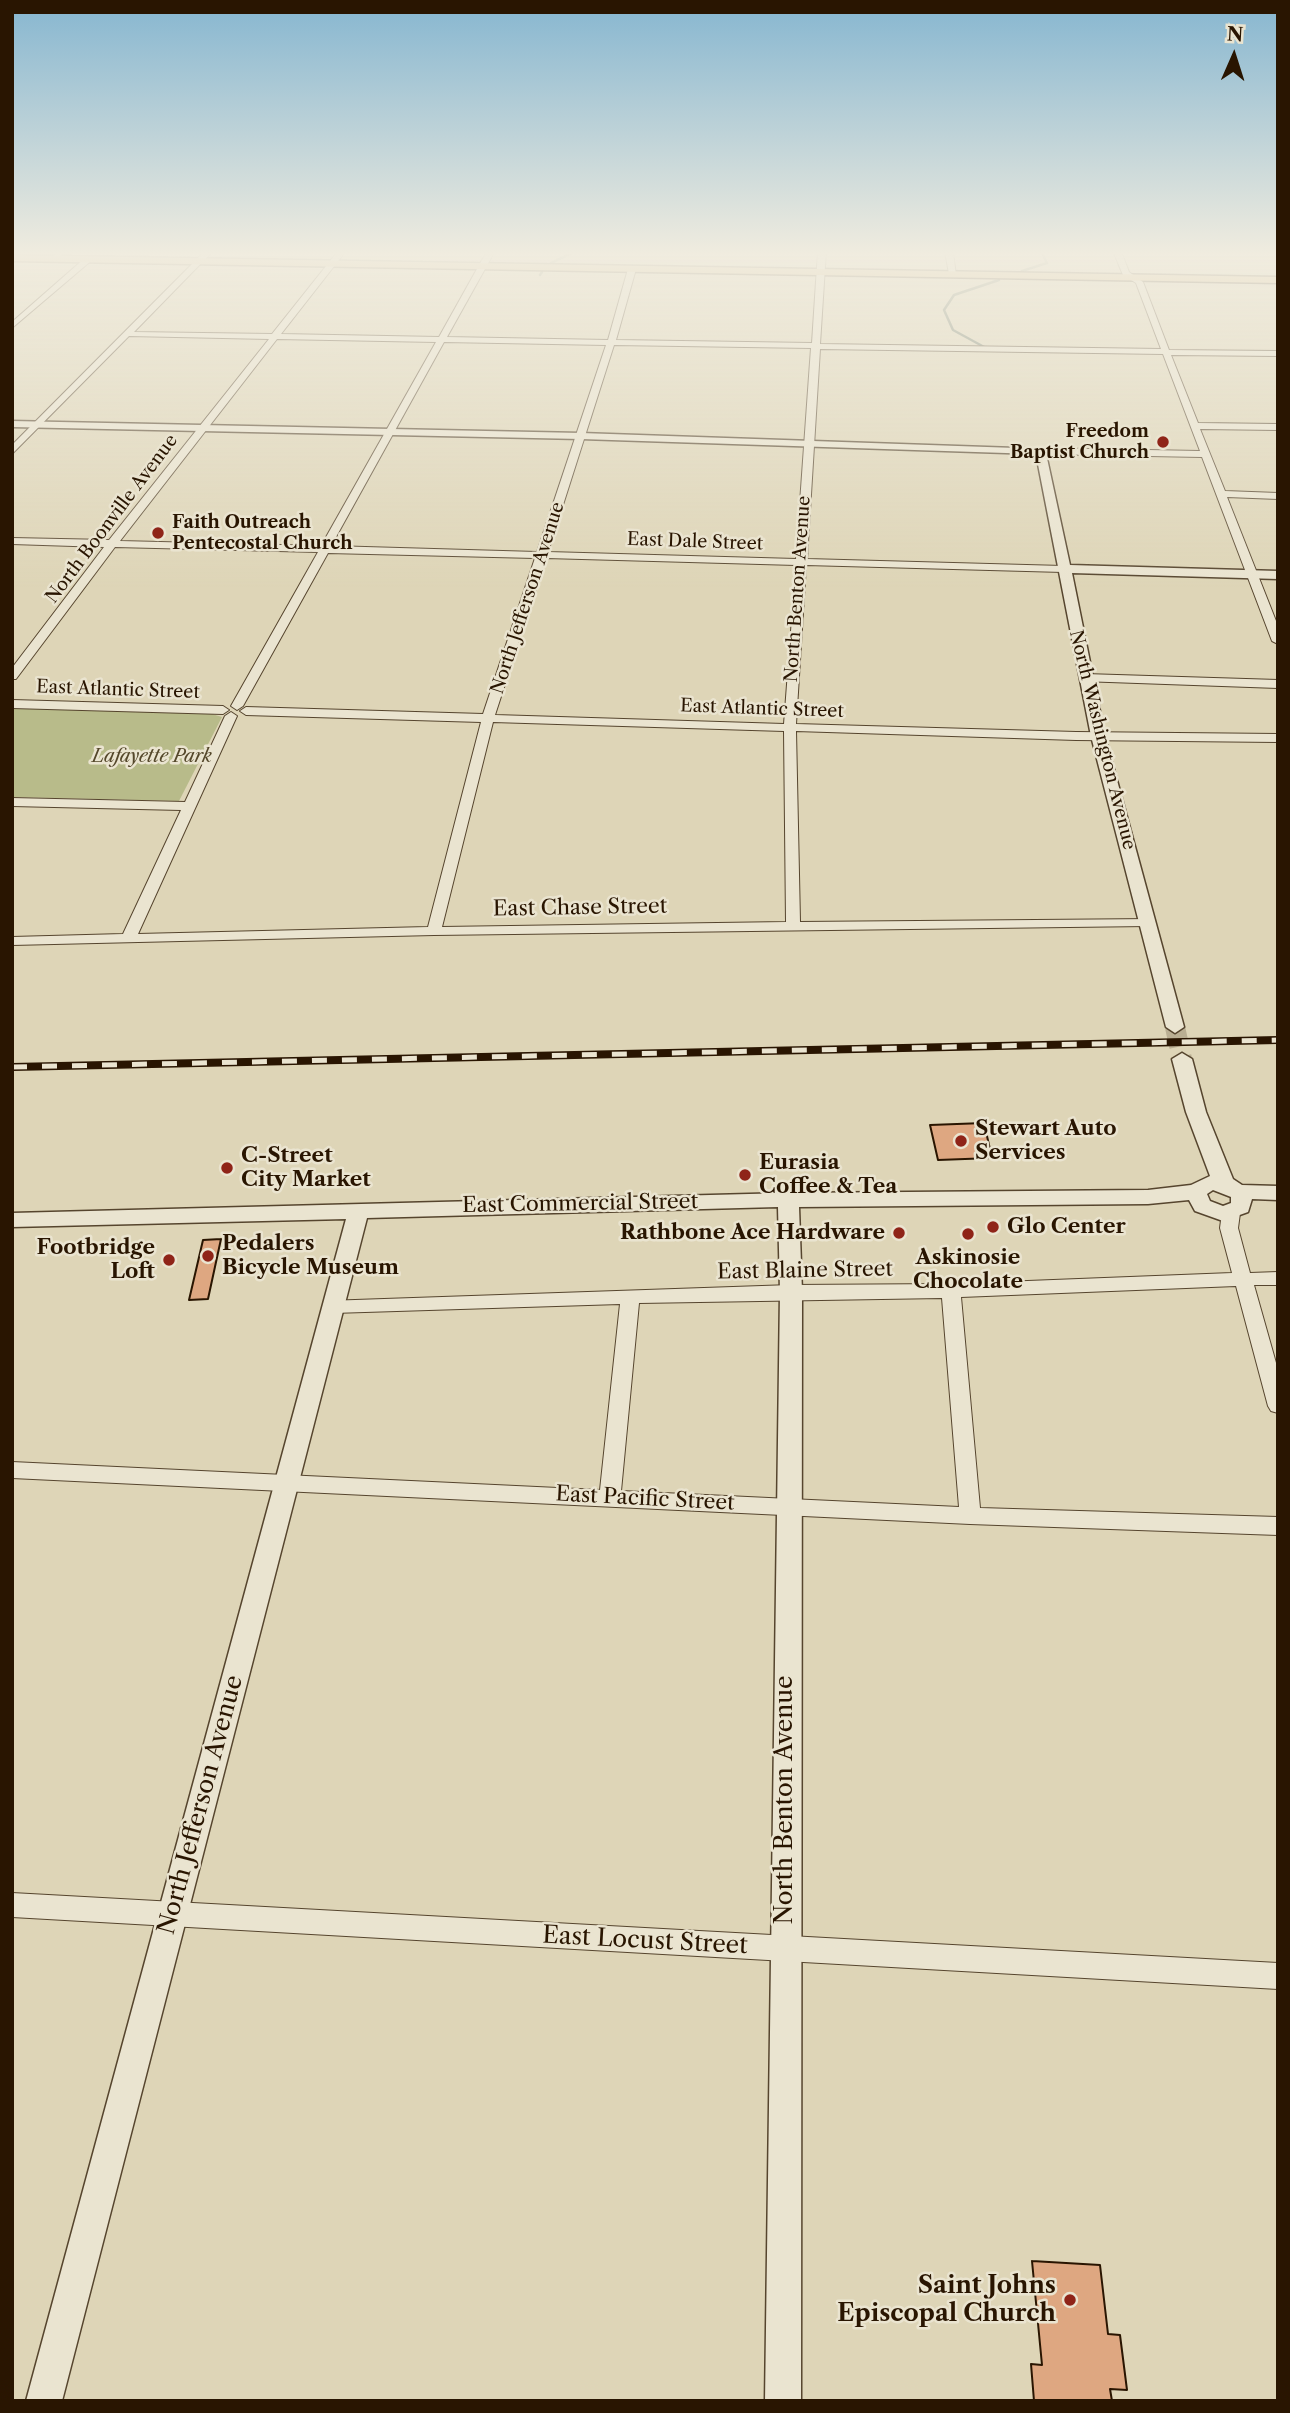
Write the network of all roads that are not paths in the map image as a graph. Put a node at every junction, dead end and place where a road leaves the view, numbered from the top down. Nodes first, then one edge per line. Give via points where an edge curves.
1 (98, 364) edge
2 (252, 364) edge
3 (426, 364) edge
4 (604, 364) edge
5 (812, 364) edge
6 (1171, 364) edge
7 (12, 424) edge
8 (38, 425) junction
9 (1195, 426) junction
10 (202, 427) junction
11 (1278, 427) edge
12 (388, 431) junction
13 (581, 436) junction
14 (807, 443) junction
15 (12, 451) edge
16 (1041, 451) junction
17 (1206, 454) junction
18 (1223, 494) junction
19 (1278, 496) edge
20 (12, 541) edge
21 (111, 545) junction
22 (323, 550) junction
23 (542, 555) junction
24 (800, 562) junction
25 (1063, 569) junction
26 (1253, 575) junction
27 (1278, 575) edge
28 (1278, 641) edge
29 (12, 676) edge
30 (1086, 678) junction
31 (1278, 684) edge
32 (12, 704) edge
33 (234, 711) junction
34 (488, 719) junction
35 (790, 727) junction
36 (1098, 736) junction
37 (1278, 738) edge
38 (12, 802) edge
39 (190, 806) junction
40 (1148, 922) junction
41 (793, 927) junction
42 (434, 931) junction
43 (129, 937) junction
44 (12, 941) edge
45 (1175, 1027) tunnel mouth
46 (1182, 1059) tunnel mouth
47 (1273, 1193) edge
48 (1219, 1198) junction
49 (788, 1200) junction
50 (359, 1209) junction
51 (12, 1220) edge
52 (1278, 1278) edge
53 (1244, 1279) junction
54 (951, 1291) junction
55 (791, 1292) junction
56 (630, 1298) junction
57 (333, 1306) junction
58 (1278, 1406) edge
59 (12, 1470) edge
60 (286, 1484) junction
61 (610, 1497) junction
62 (787, 1506) junction
63 (971, 1516) junction
64 (1278, 1526) edge
65 (12, 1905) edge
66 (172, 1914) junction
67 (784, 1949) junction
68 (1278, 1976) edge
69 (44, 2401) edge
70 (783, 2401) edge

1 - 8 street
2 - 10 street, North Boonville Avenue
3 - 12 street
4 - 13 street, North Jefferson Avenue
5 - 14 street, North Benton Avenue
6 - 9 street
7 - 8 street
8 - 10 street
8 - 15 street
9 - 11 street
9 - 17 street
10 - 12 street
10 - 21 street, North Boonville Avenue
12 - 13 street
12 - 22 street
13 - 14 street
13 - 23 street, North Jefferson Avenue
14 - 16 street
14 - 24 street, North Benton Avenue
16 - 17 street
16 - 25 street, North Washington Avenue
17 - 18 street
18 - 19 street
18 - 26 street
20 - 21 street, East Dale Street
21 - 22 street, East Dale Street
21 - 29 street, North Boonville Avenue
22 - 23 street, East Dale Street
22 - 33 street
23 - 24 street, East Dale Street
23 - 34 street, North Jefferson Avenue
24 - 25 street, East Dale Street
24 - 35 street, North Benton Avenue
25 - 26 street, East Dale Street
25 - 30 street, North Washington Avenue
26 - 27 street, East Dale Street
26 - 28 street
30 - 31 street
30 - 36 street, North Washington Avenue
32 - 33 street, East Atlantic Street
33 - 34 street, East Atlantic Street
33 - 39 street
34 - 35 street, East Atlantic Street
34 - 42 street, North Jefferson Avenue
35 - 36 street, East Atlantic Street
35 - 41 street, North Benton Avenue
36 - 37 street, East Atlantic Street
36 - 40 street, North Washington Avenue
38 - 39 street
39 - 43 street
40 - 41 street, East Chase Street
40 - 45 street, North Washington Avenue
41 - 42 street, East Chase Street
42 - 43 street, East Chase Street
43 - 44 street, East Chase Street
46 - 48 street
47 - 48 street
48 - 49 street, East Commercial Street
48 - 53 street
49 - 50 street, East Commercial Street
49 - 55 street, North Benton Avenue
50 - 51 street, East Commercial Street
50 - 57 street, North Jefferson Avenue
52 - 53 street, East Blaine Street
53 - 54 street, East Blaine Street
53 - 58 street
54 - 55 street, East Blaine Street
54 - 63 street
55 - 56 street, East Blaine Street
55 - 62 street, North Benton Avenue
56 - 57 street, East Blaine Street
56 - 61 street
57 - 60 street, North Jefferson Avenue
59 - 60 street, East Pacific Street
60 - 61 street, East Pacific Street
60 - 66 street, North Jefferson Avenue
61 - 62 street, East Pacific Street
62 - 63 street, East Pacific Street
62 - 67 street, North Benton Avenue
63 - 64 street, East Pacific Street
65 - 66 street, East Locust Street
66 - 67 street, East Locust Street
66 - 69 street, North Jefferson Avenue
67 - 68 street, East Locust Street
67 - 70 street, North Benton Avenue

